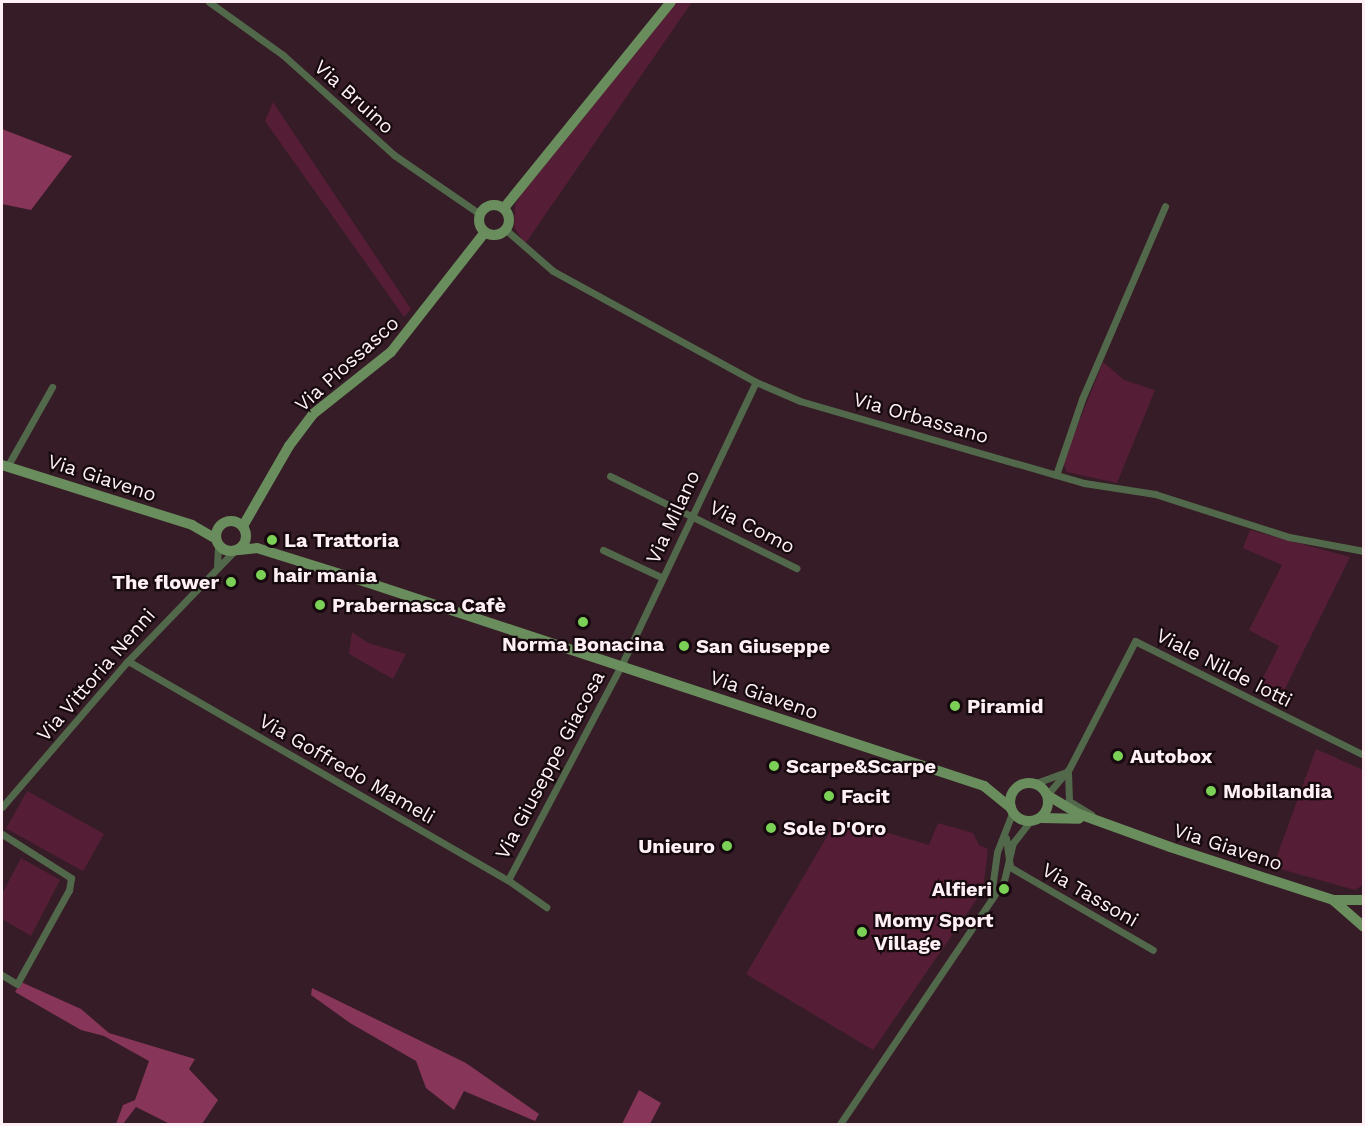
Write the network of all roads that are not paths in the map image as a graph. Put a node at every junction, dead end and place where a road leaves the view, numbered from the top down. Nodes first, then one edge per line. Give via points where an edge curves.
1 (209, 2) edge
2 (671, 2) edge
3 (1165, 206) dead end
4 (504, 208) junction
5 (480, 214) junction
6 (506, 230) junction
7 (485, 232) junction
8 (756, 382) junction
9 (52, 387) dead end
10 (4, 466) edge
11 (1056, 475) junction
12 (610, 476) dead end
13 (258, 496) junction
14 (692, 515) junction
15 (222, 524) junction
16 (192, 525) junction
17 (245, 530) junction
18 (217, 542) junction
19 (257, 548) junction
20 (237, 550) junction
21 (603, 550) dead end
22 (1364, 551) edge
23 (217, 566) junction
24 (796, 568) dead end
25 (663, 578) junction
26 (128, 661) junction
27 (621, 666) junction
28 (1364, 755) edge
29 (1069, 769) junction
30 (1036, 783) junction
31 (1020, 785) junction
32 (984, 786) junction
33 (1047, 795) junction
34 (2, 807) edge
35 (1012, 809) junction
36 (1035, 819) junction
37 (1111, 827) junction
38 (2, 834) edge
39 (1006, 838) junction
40 (1010, 867) junction
41 (508, 880) junction
42 (991, 898) junction
43 (1334, 900) junction
44 (1364, 902) edge
45 (546, 907) dead end
46 (1363, 925) edge
47 (1153, 950) dead end
48 (2, 975) edge
49 (840, 1125) edge

1 - 5 street, Via Bruino via 283,55 394,155
2 - 4 main road
3 - 11 street via 1082,399
4 - 5 main road via 491,205
4 - 6 main road via 510,221
5 - 7 main road
6 - 7 main road via 498,235
6 - 8 street, Via Orbassano via 553,271
7 - 13 main road, Via Piossasco via 391,352 313,414
8 - 11 street, Via Orbassano via 800,401
8 - 14 street, Via Milano
9 - 10 street
10 - 16 main road, Via Giaveno
11 - 22 street, Via Orbassano via 1155,494 1289,537
12 - 14 street, Via Como
13 - 15 main road, Via Piossasco
13 - 17 main road, Via Piossasco
14 - 24 street, Via Como
14 - 25 street, Via Milano
15 - 16 main road, Via Giaveno
15 - 17 main road, Via Giaveno
15 - 18 main road
16 - 18 main road, Via Giaveno
17 - 19 main road
17 - 20 main road
18 - 20 main road, Via Giaveno
18 - 23 street
19 - 20 main road, Via Giaveno
19 - 27 main road, Via Giaveno
20 - 23 street, Via Vittoria Nenni
21 - 25 street
23 - 26 street, Via Vittoria Nenni
25 - 27 street, Via Milano
26 - 34 street, Via Vittoria Nenni
26 - 41 street, Via Goffredo Mameli
27 - 32 main road, Via Giaveno
27 - 41 street, Via Giuseppe Giacosa
28 - 29 street, Viale Nilde Iotti via 1136,641
29 - 30 street
29 - 33 street
29 - 37 street, Via Giaveno via 1069,801
30 - 31 main road, Via Giaveno
30 - 33 main road, Via Giaveno
31 - 32 main road, Via Giaveno
31 - 35 main road via 1013,792
32 - 35 main road, Via Giaveno
33 - 36 main road via 1048,808
33 - 37 main road, Via Giaveno
35 - 36 main road, Via Giaveno
35 - 39 street
36 - 37 main road, Via Giaveno via 1060,815
36 - 40 street via 1013,843
37 - 43 main road, Via Giaveno
38 - 48 street via 70,878 69,890 17,984
39 - 40 street
39 - 42 street via 997,852
40 - 42 street
40 - 47 street, Via Tassoni
41 - 45 street, Via Goffredo Mameli
42 - 49 street
43 - 44 main road, Via Giaveno
43 - 46 main road, Via Giaveno
44 - 46 main road, Via Giaveno

